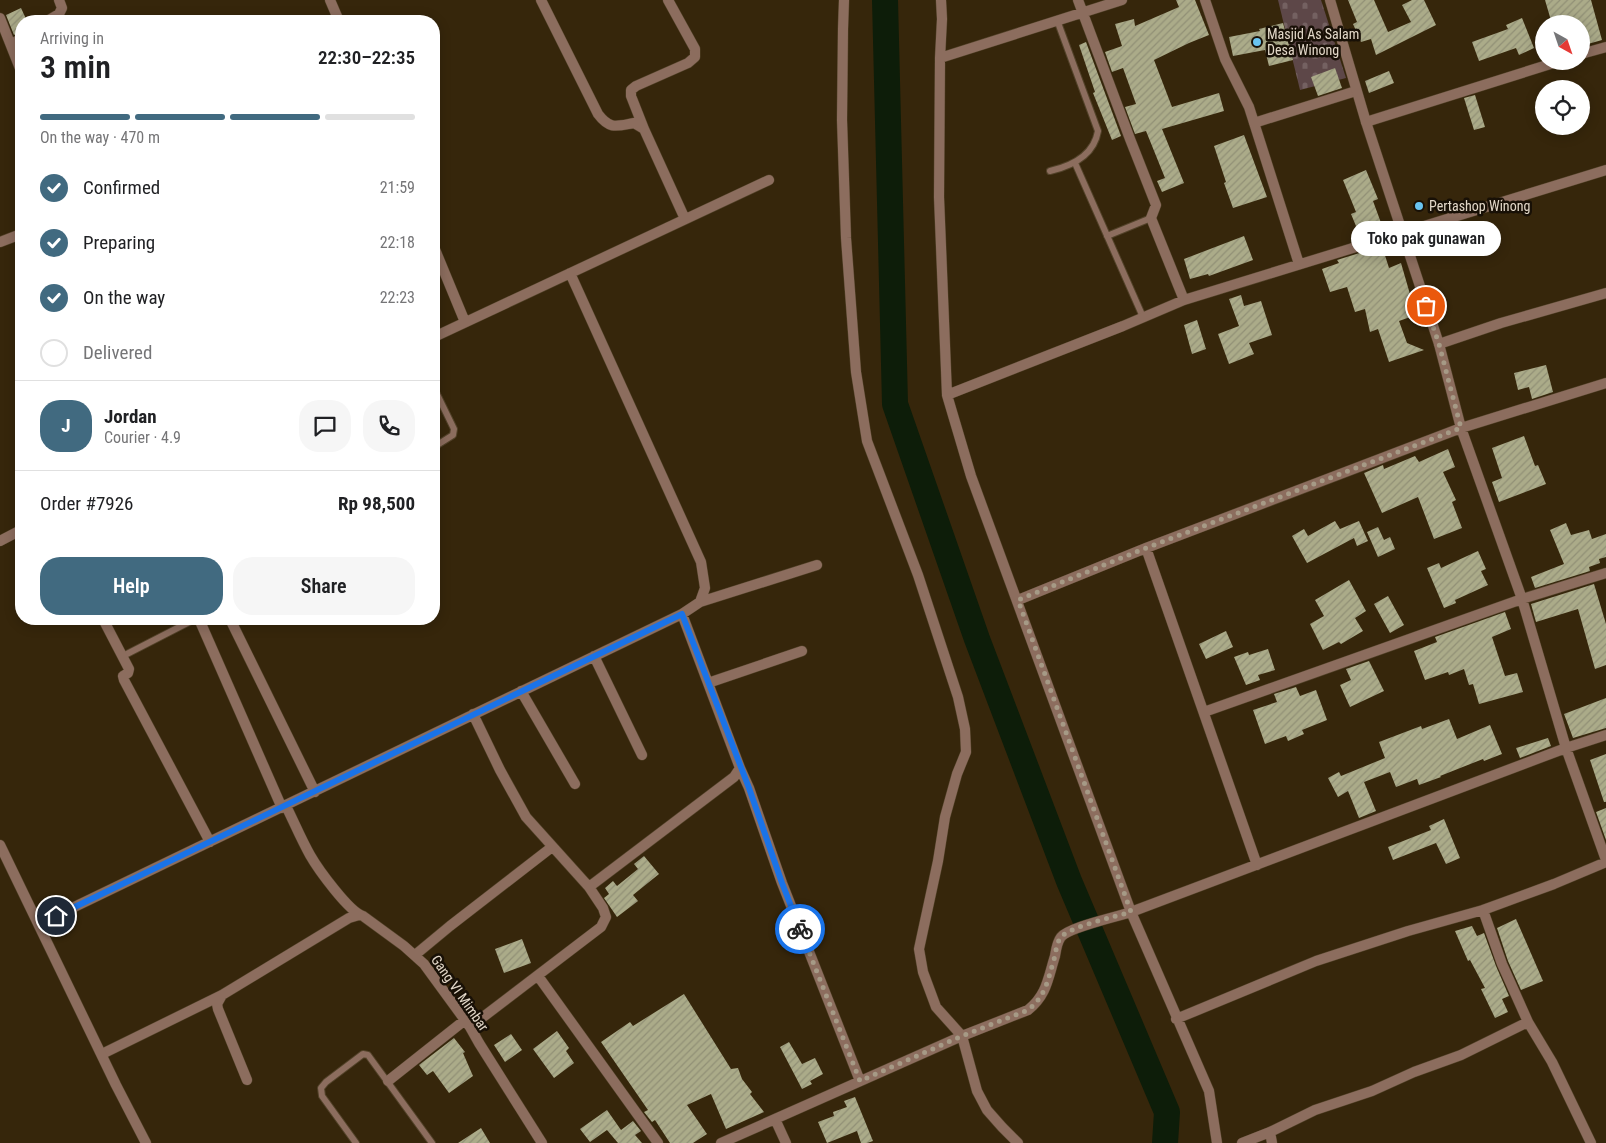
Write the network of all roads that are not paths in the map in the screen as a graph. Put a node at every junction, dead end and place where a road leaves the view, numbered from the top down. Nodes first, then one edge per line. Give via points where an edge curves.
1 (59, 0) edge
2 (330, 0) edge
3 (540, 0) edge
4 (668, 0) edge
5 (844, 0) edge
6 (941, 0) edge
7 (1078, 0) edge
8 (1122, 0) edge
9 (1205, 0) edge
10 (1330, 0) edge
11 (1082, 12) junction
12 (57, 15) edge
13 (336, 15) edge
14 (0, 18) edge
15 (1057, 20) junction
16 (15, 42) edge
17 (11, 45) junction
18 (1606, 47) edge
19 (1590, 51) edge
20 (15, 55) edge
21 (940, 58) junction
22 (1535, 69) edge
23 (1356, 90) junction
24 (1366, 122) junction
25 (1254, 123) junction
26 (644, 129) junction
27 (1075, 163) junction
28 (1606, 170) edge
29 (1050, 171) dead end
30 (769, 180) dead end
31 (1150, 218) junction
32 (685, 219) junction
33 (1401, 232) junction
34 (15, 236) edge
35 (1107, 236) junction
36 (0, 242) edge
37 (440, 262) edge
38 (1299, 264) junction
39 (570, 273) junction
40 (1606, 293) edge
41 (1184, 300) junction
42 (1143, 317) junction
43 (465, 322) junction
44 (440, 334) edge
45 (1439, 344) junction
46 (1606, 383) edge
47 (947, 395) junction
48 (440, 400) edge
49 (1461, 428) junction
50 (440, 444) edge
51 (15, 533) edge
52 (0, 541) edge
53 (1146, 548) junction
54 (817, 565) dead end
55 (1606, 573) edge
56 (1522, 599) junction
57 (1018, 600) junction
58 (700, 602) junction
59 (682, 614) junction
60 (106, 625) edge
61 (183, 625) edge
62 (202, 625) edge
63 (233, 625) edge
64 (802, 651) dead end
65 (123, 656) junction
66 (594, 656) junction
67 (708, 683) junction
68 (521, 691) junction
69 (1204, 712) junction
70 (472, 714) junction
71 (1606, 735) edge
72 (1566, 748) junction
73 (642, 755) dead end
74 (740, 768) junction
75 (575, 784) dead end
76 (315, 792) junction
77 (284, 807) junction
78 (210, 842) junction
79 (0, 845) edge
80 (552, 848) junction
81 (1606, 861) edge
82 (1258, 866) junction
83 (589, 888) junction
84 (1483, 910) junction
85 (1131, 912) junction
86 (359, 915) junction
87 (39, 924) junction
88 (415, 955) junction
89 (538, 976) junction
90 (222, 996) junction
91 (1176, 1018) junction
92 (1528, 1022) junction
93 (467, 1023) junction
94 (962, 1036) junction
95 (102, 1054) junction
96 (247, 1080) dead end
97 (388, 1081) junction
98 (860, 1081) junction
99 (775, 1119) junction
100 (1270, 1132) junction
101 (146, 1143) edge
102 (356, 1143) edge
103 (432, 1143) edge
104 (542, 1143) edge
105 (658, 1143) edge
106 (721, 1143) edge
107 (786, 1143) edge
108 (1018, 1143) edge
109 (1217, 1143) edge
110 (1242, 1143) edge
111 (1272, 1143) edge
112 (1591, 1143) edge

1 - 12 street via 62,8
2 - 13 street
3 - 26 street via 605,123 614,127 634,123
4 - 26 street via 695,49 695,56 688,63 632,90 631,96
5 - 94 street via 842,120 846,238 856,372 867,441 918,575 958,697 965,729 966,752 945,817 919,949 923,972 936,1006
6 - 21 street
7 - 11 street
8 - 11 street
9 - 25 street via 1225,59
10 - 23 street
11 - 15 street
11 - 31 street via 1156,205
14 - 17 street
15 - 21 street
15 - 27 lane via 1098,131 1097,140
16 - 17 street
17 - 20 street
18 - 19 street
21 - 47 street via 938,197
22 - 24 street
23 - 24 street
23 - 25 street
24 - 33 street
25 - 38 street
26 - 32 street
27 - 29 lane
27 - 35 lane
28 - 33 street
30 - 32 street
31 - 35 lane
31 - 41 street
32 - 39 street
33 - 38 street
33 - 45 street
34 - 36 street
35 - 42 lane
37 - 43 street
38 - 41 street
39 - 43 street
39 - 58 street via 701,562 705,588
40 - 45 street
41 - 42 street
42 - 47 street
43 - 44 street
45 - 49 street
46 - 49 street
47 - 57 street via 971,476
48 - 50 lane via 454,429 453,435
49 - 53 street
49 - 56 street
51 - 52 street
53 - 57 street
53 - 69 street
54 - 58 street
55 - 56 street
56 - 69 street
56 - 72 street
57 - 85 street
58 - 59 street
59 - 66 street
59 - 67 street
60 - 65 street
61 - 65 lane
62 - 77 street, Gang VI Mimbar
63 - 76 street
64 - 67 street
65 - 78 street via 129,669 124,680
66 - 68 street
66 - 73 street
67 - 74 street
68 - 70 street
68 - 75 street
69 - 82 street
70 - 76 street
70 - 80 street via 526,817
71 - 72 street
72 - 81 street
72 - 82 street
74 - 83 street via 734,777
74 - 98 street
76 - 77 street
77 - 78 street
77 - 86 street, Gang VI Mimbar via 311,856 342,899
78 - 87 street
79 - 87 street
80 - 83 street
80 - 88 street
81 - 84 street
82 - 85 street
83 - 89 street via 606,917 601,927
84 - 91 street via 1316,961
84 - 92 street via 1502,964
85 - 91 street
85 - 94 street via 1073,930 1061,937 1046,989 1036,1004
86 - 88 street, Gang VI Mimbar
86 - 90 street via 348,918
87 - 95 street
88 - 93 street, Gang VI Mimbar
89 - 93 street
89 - 105 street
90 - 95 street
90 - 96 street via 218,1009
91 - 109 street via 1209,1091
92 - 100 street via 1461,1055 1315,1110
92 - 112 street via 1552,1062
93 - 97 street
93 - 104 street, Gang VI Mimbar
94 - 98 street
94 - 108 street via 977,1090 987,1110
95 - 101 street
97 - 102 lane via 363,1054 322,1088 322,1096
97 - 103 lane
98 - 99 street
99 - 106 street
99 - 107 street
100 - 110 street
100 - 111 street

